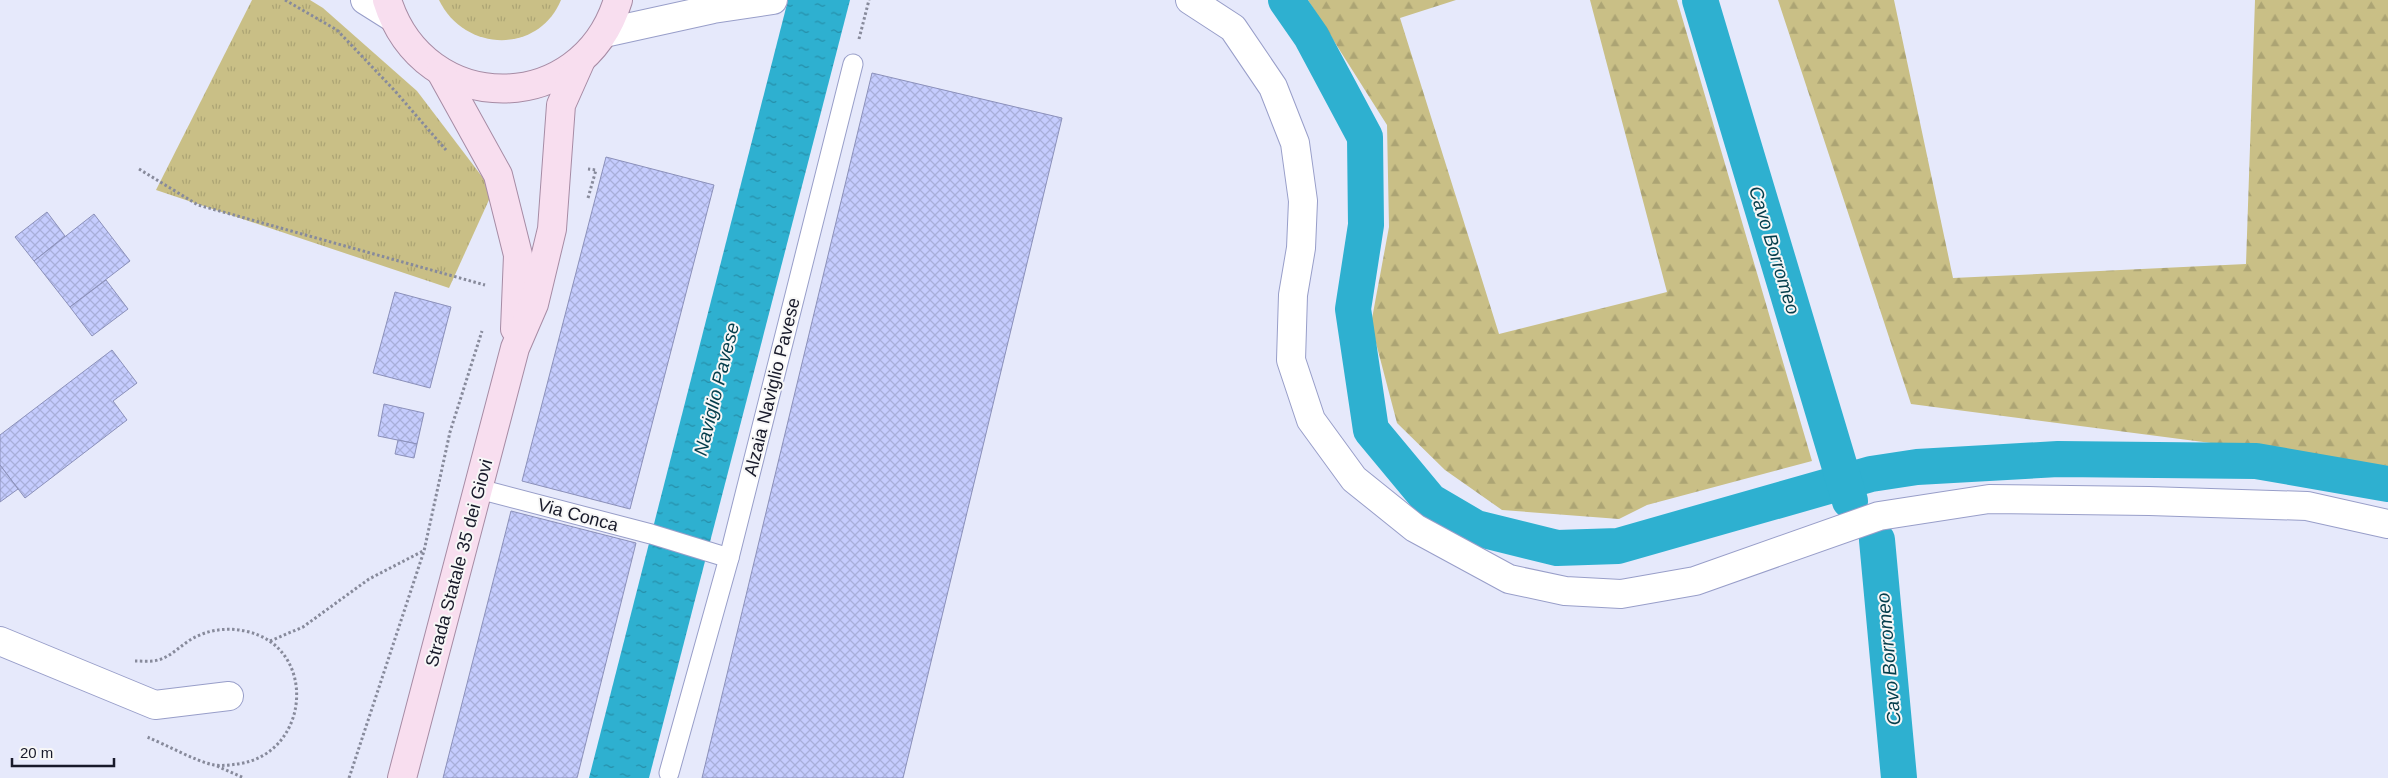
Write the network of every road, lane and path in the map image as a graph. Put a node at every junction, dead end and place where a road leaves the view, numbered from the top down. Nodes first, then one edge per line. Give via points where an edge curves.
1 (286, 0) edge
2 (365, 0) edge
3 (618, 0) edge
4 (684, 0) edge
5 (773, 0) edge
6 (870, 0) edge
7 (1190, 0) edge
8 (389, 8) edge
9 (713, 9) junction
10 (604, 33) junction
11 (581, 60) junction
12 (853, 64) joint
13 (441, 72) junction
14 (448, 153) dead end
15 (139, 168) dead end
16 (492, 286) dead end
17 (484, 322) dead end
18 (515, 348) junction
19 (479, 489) junction
20 (2388, 524) edge
21 (424, 551) junction
22 (729, 558) junction
23 (0, 641) edge
24 (270, 642) dead end
25 (230, 696) dead end
26 (214, 765) dead end
27 (669, 773) dead end
28 (244, 778) edge
29 (349, 778) edge
30 (402, 778) edge

1 - 14 path via 337,30
2 - 8 street
3 - 10 main road
4 - 9 street
5 - 9 street
6 - 12 path
7 - 20 street via 1233,28 1273,87 1295,142 1303,201 1293,296 1291,360 1311,420 1354,479 1369,492 1415,528 1510,579 1565,591 1621,594 1695,581 1879,516 1989,499 2307,506
8 - 13 main road via 406,42
9 - 10 street
10 - 11 main road
11 - 13 main road via 561,74 539,83 503,89 467,84
11 - 18 main road, Strada Statale 35 dei Giovi via 561,105 552,229 534,304
12 - 22 lane, Alzaia Naviglio Pavese
13 - 18 main road, Strada Statale 35 dei Giovi via 498,175 518,255
15 - 16 path via 198,205
17 - 21 path via 450,432
18 - 19 main road, Strada Statale 35 dei Giovi
19 - 22 lane, Via Conca
19 - 30 main road, Strada Statale 35 dei Giovi
21 - 24 path via 369,579 303,627
21 - 29 path
22 - 27 lane, Alzaia Naviglio Pavese
23 - 25 street via 155,705
26 - 28 path

